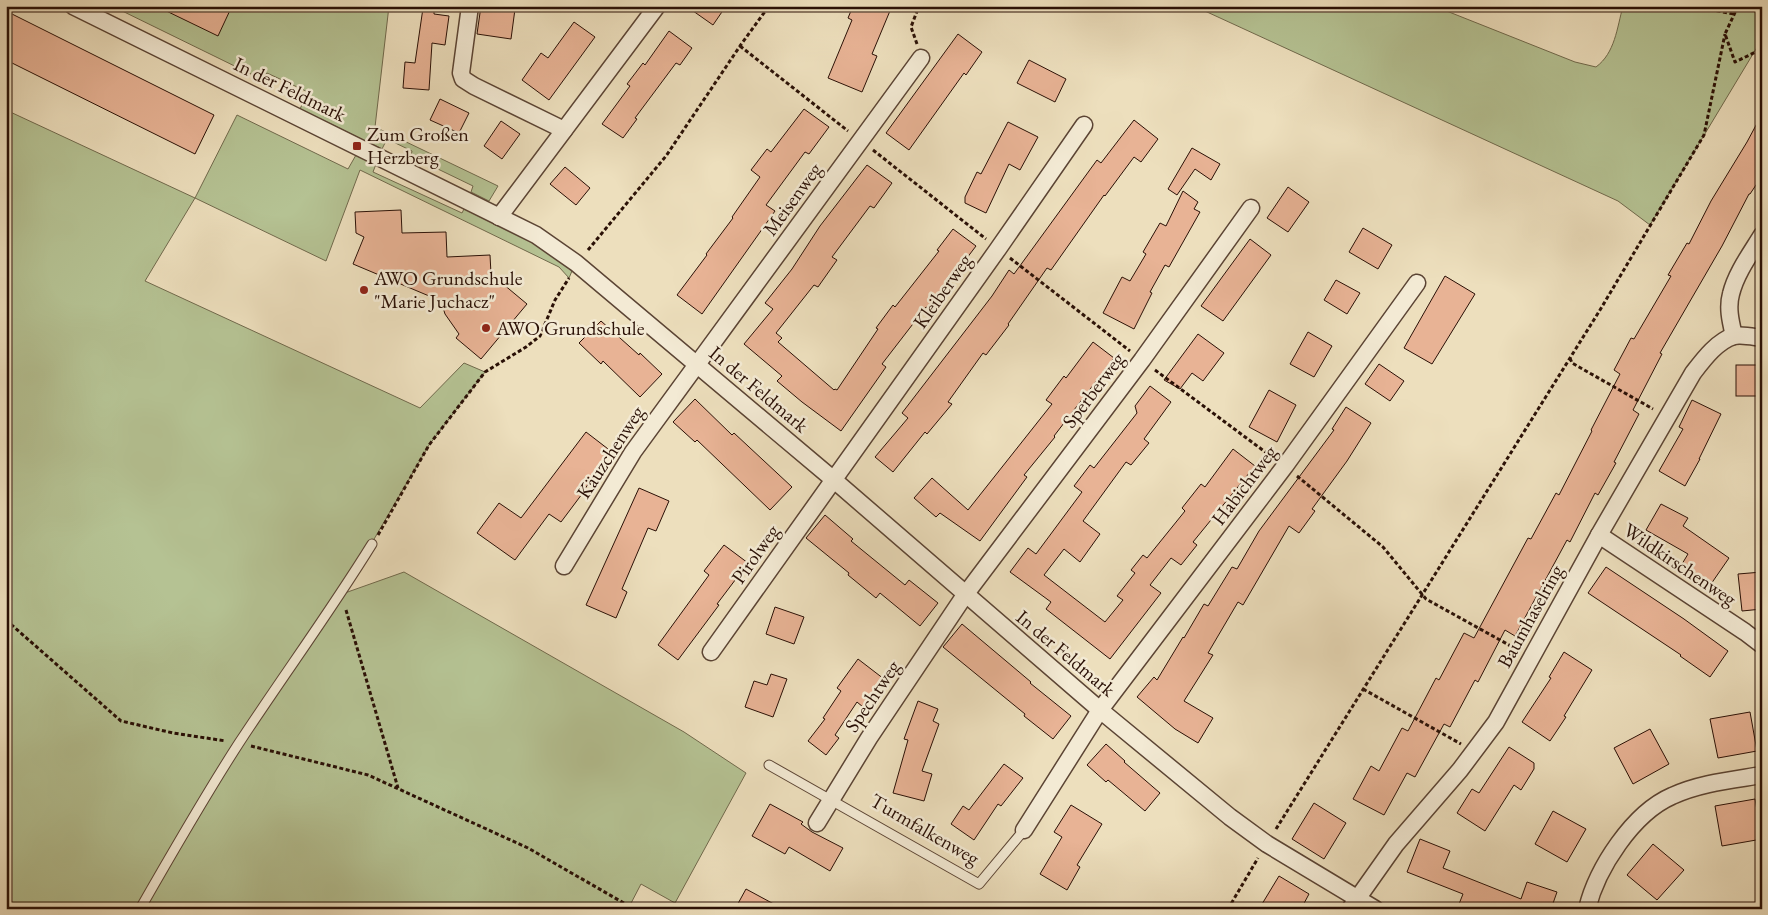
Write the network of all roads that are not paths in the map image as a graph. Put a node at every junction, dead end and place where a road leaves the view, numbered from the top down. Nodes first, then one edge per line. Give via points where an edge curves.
1 (73, 6) edge
2 (470, 6) edge
3 (657, 6) edge
4 (921, 58) road end
5 (1084, 125) dead end
6 (564, 130) junction
7 (1251, 208) dead end
8 (499, 217) junction
9 (1762, 235) edge
10 (1417, 283) dead end
11 (1734, 336) junction
12 (1762, 338) edge
13 (697, 365) junction
14 (834, 480) junction
15 (1599, 535) junction
16 (372, 544) road end
17 (564, 566) dead end
18 (965, 595) junction
19 (1762, 646) edge
20 (712, 652) dead end
21 (1100, 710) junction
22 (769, 765) dead end
23 (1762, 775) edge
24 (831, 800) junction
25 (818, 823) dead end
26 (1024, 830) joint
27 (1353, 903) edge
28 (140, 909) edge
29 (1375, 909) edge
30 (1587, 909) edge

1 - 8 street, In der Feldmark
2 - 6 street via 460,73 463,80
3 - 6 street
4 - 13 street, Meisenweg
5 - 14 street, Kleiberweg
6 - 8 street
7 - 18 street, Sperberweg via 1142,360
8 - 13 street, In der Feldmark via 536,235 576,263
9 - 11 street via 1731,294 1729,317
10 - 21 street, Habichtweg via 1285,466
11 - 12 street
11 - 15 street, Baumhaselring via 1710,350 1692,373
13 - 14 street, In der Feldmark
13 - 17 street, Käuzchenweg via 633,452
14 - 18 street, In der Feldmark
14 - 20 street, Pirolweg
15 - 19 street, Wildkirschenweg
15 - 27 street, Baumhaselring via 1496,722 1396,844
16 - 28 lane via 239,743
18 - 21 street, In der Feldmark
18 - 24 street, Spechtweg
21 - 26 street, Turmfalkenweg
21 - 27 street, In der Feldmark via 1230,817
22 - 24 lane, Turmfalkenweg
23 - 30 street via 1703,785 1671,796 1652,809 1612,852
24 - 25 street, Spechtweg
24 - 26 lane, Turmfalkenweg via 979,884
27 - 29 street, In der Feldmark

